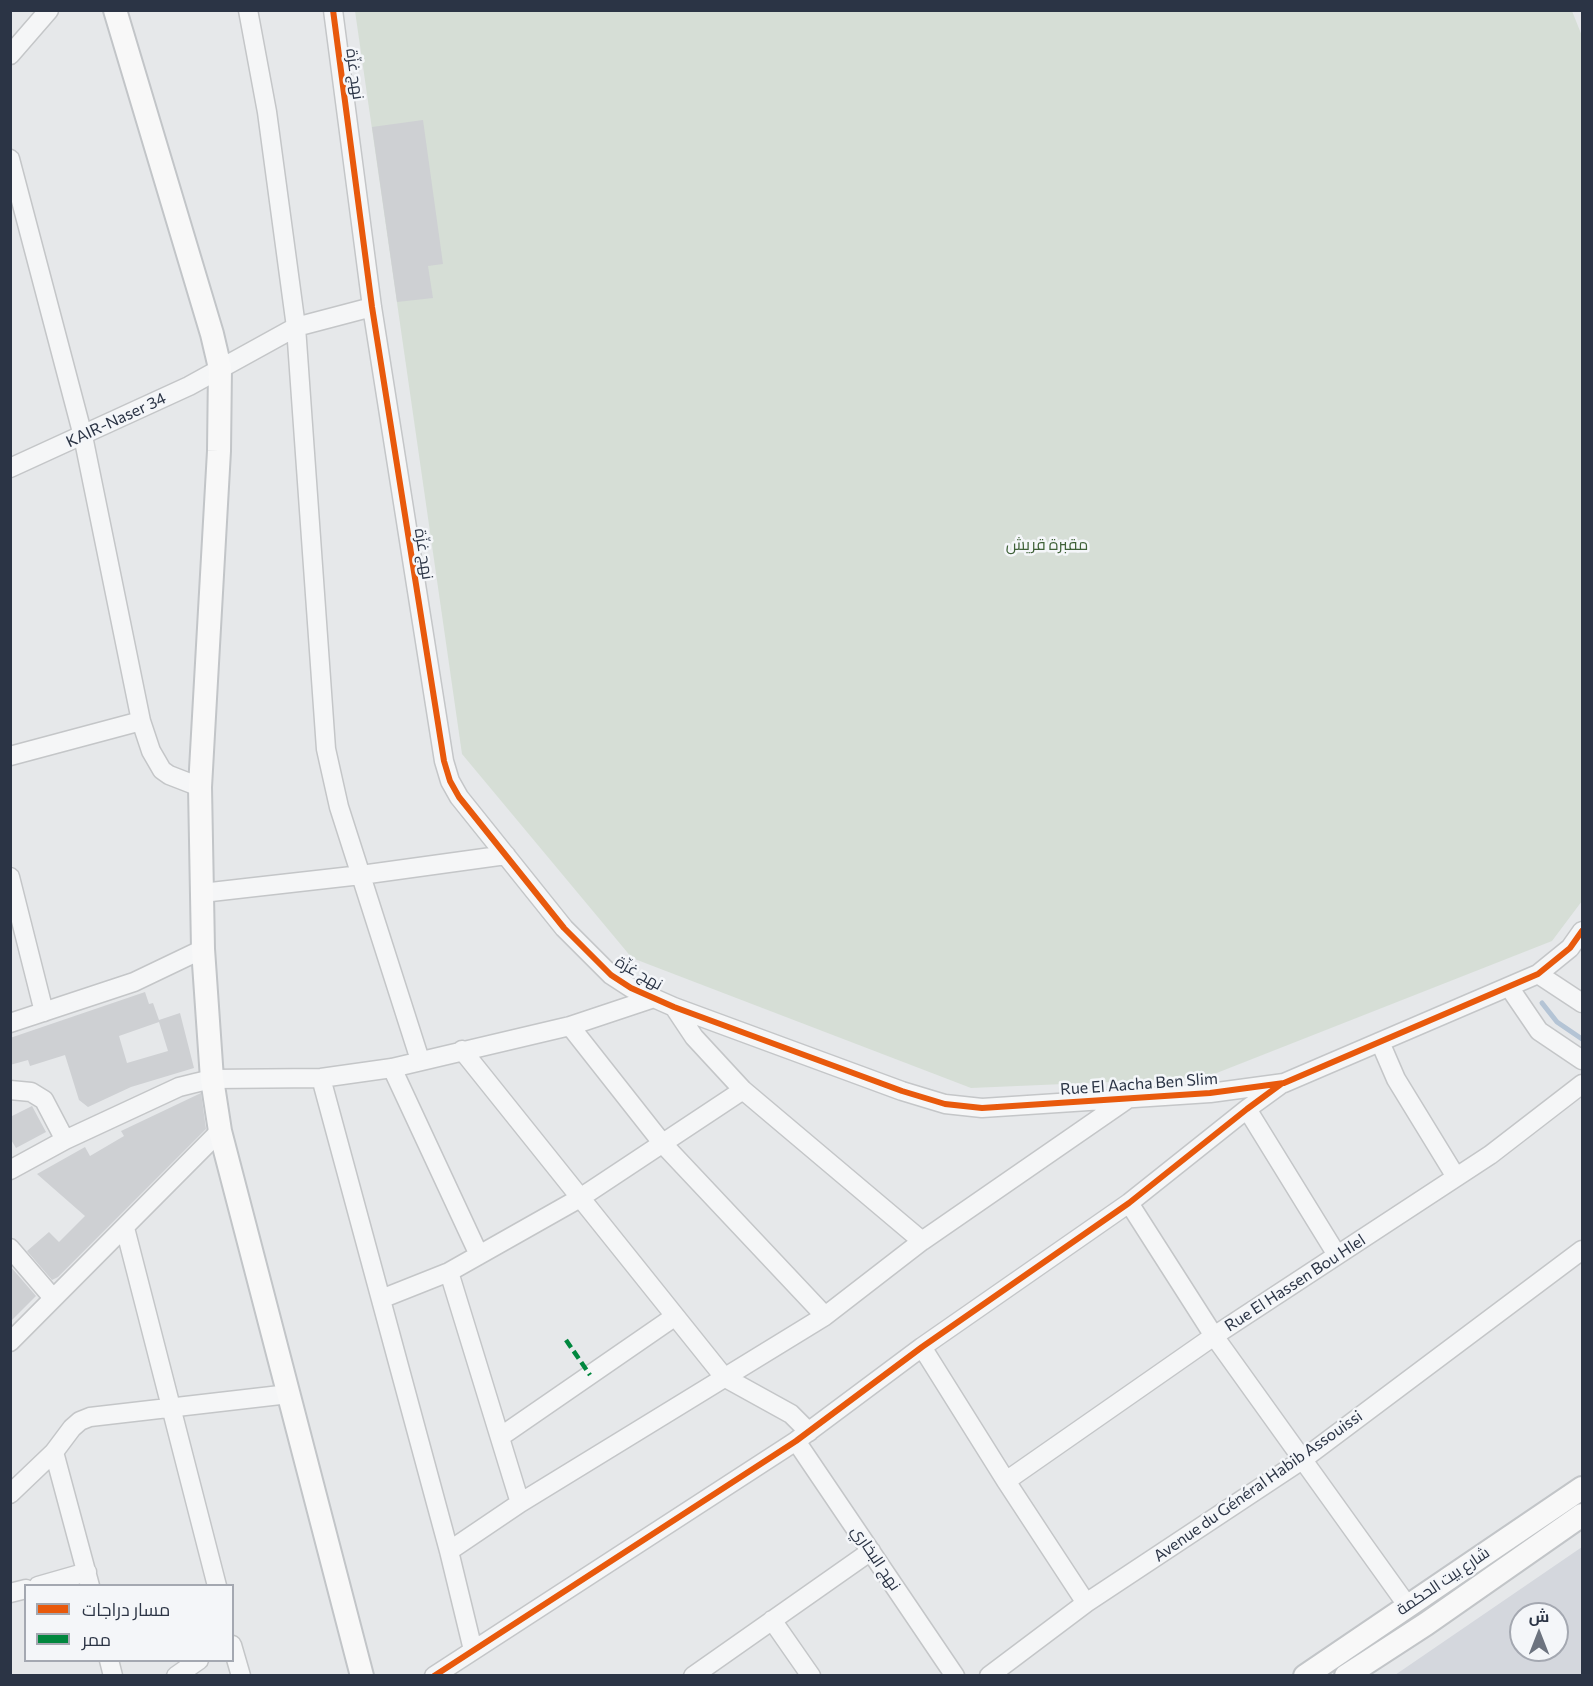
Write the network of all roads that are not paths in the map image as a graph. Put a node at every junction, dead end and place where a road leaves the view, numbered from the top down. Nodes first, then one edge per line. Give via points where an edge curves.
1 (49, 10) edge
2 (115, 10) edge
3 (248, 10) edge
4 (333, 10) edge
5 (10, 55) edge
6 (10, 159) edge
7 (372, 307) junction
8 (296, 327) junction
9 (220, 368) junction
10 (83, 436) junction
11 (10, 468) edge
12 (141, 721) junction
13 (10, 756) edge
14 (200, 787) junction
15 (506, 855) junction
16 (361, 874) junction
17 (11, 884) edge
18 (202, 893) junction
19 (1582, 931) edge
20 (203, 950) junction
21 (1538, 974) junction
22 (1509, 987) junction
23 (654, 998) junction
24 (1582, 1003) edge
25 (674, 1006) junction
26 (44, 1012) junction
27 (10, 1023) edge
28 (570, 1026) junction
29 (1380, 1042) junction
30 (462, 1050) junction
31 (420, 1060) junction
32 (1582, 1060) edge
33 (392, 1068) junction
34 (321, 1078) junction
35 (212, 1079) junction
36 (1284, 1083) junction
37 (1582, 1084) edge
38 (10, 1090) edge
39 (742, 1090) junction
40 (1126, 1100) junction
41 (1247, 1109) junction
42 (220, 1131) junction
43 (65, 1140) junction
44 (663, 1144) junction
45 (10, 1170) edge
46 (1456, 1177) junction
47 (580, 1197) junction
48 (1129, 1203) junction
49 (125, 1228) junction
50 (922, 1241) junction
51 (10, 1248) edge
52 (1582, 1250) edge
53 (479, 1255) junction
54 (1337, 1255) junction
55 (449, 1272) junction
56 (53, 1298) junction
57 (381, 1299) junction
58 (825, 1316) junction
59 (674, 1317) junction
60 (1214, 1336) junction
61 (10, 1342) edge
62 (922, 1347) junction
63 (724, 1377) junction
64 (289, 1394) junction
65 (171, 1407) junction
66 (802, 1436) junction
67 (500, 1437) junction
68 (54, 1452) junction
69 (1302, 1460) junction
70 (1006, 1481) junction
71 (1582, 1488) edge
72 (10, 1494) edge
73 (520, 1503) junction
74 (1544, 1513) junction
75 (1582, 1515) edge
76 (1556, 1533) junction
77 (449, 1551) junction
78 (871, 1551) junction
79 (88, 1579) edge
80 (52, 1584) edge
81 (216, 1584) edge
82 (1086, 1603) junction
83 (1407, 1605) junction
84 (772, 1620) junction
85 (473, 1650) junction
86 (234, 1652) edge
87 (196, 1662) edge
88 (1348, 1675) edge
89 (176, 1676) edge
90 (241, 1676) edge
91 (362, 1676) edge
92 (434, 1676) edge
93 (693, 1676) edge
94 (811, 1676) edge
95 (955, 1676) edge
96 (989, 1676) edge
97 (1305, 1676) edge

1 - 5 street
2 - 9 main road
3 - 8 street via 267,112
4 - 7 street, نهج غزّة
6 - 10 street
7 - 8 street, KAIR-Naser 34
7 - 15 street, نهج غزّة via 444,761 459,797
8 - 9 street, KAIR-Naser 34
8 - 16 street via 326,749 339,807
9 - 10 street, KAIR-Naser 34
9 - 14 main road
10 - 11 street, KAIR-Naser 34
10 - 12 street
12 - 13 street
12 - 14 street via 162,770
14 - 18 main road
15 - 16 street
15 - 23 street, نهج غزّة via 584,950 611,975
16 - 18 street
16 - 31 street
17 - 26 street
18 - 20 main road
19 - 21 street, Rue El Aacha Ben Slim via 1570,948
20 - 26 street via 134,982
20 - 35 main road
21 - 22 street, Rue El Aacha Ben Slim
21 - 24 street
22 - 29 street, Rue El Aacha Ben Slim
22 - 32 street via 1539,1031
23 - 25 street, نهج غزّة
23 - 28 street
25 - 39 street via 694,1037
25 - 40 street, Rue El Aacha Ben Slim via 945,1104 982,1108
26 - 27 street
28 - 30 street
28 - 44 street
29 - 36 street, Rue El Aacha Ben Slim
29 - 46 street via 1396,1079
30 - 31 street
30 - 47 street
31 - 33 street
33 - 34 street
33 - 53 street
34 - 35 street
34 - 57 street
35 - 42 main road
35 - 43 street via 179,1087
36 - 40 street, Rue El Aacha Ben Slim
36 - 41 street
37 - 46 street, Rue El Hassen Bou Hlel
38 - 43 street via 31,1092 44,1100
39 - 44 street
39 - 50 street
40 - 50 street
41 - 48 street
41 - 54 street
42 - 49 street
42 - 64 main road
43 - 45 street
44 - 47 street
44 - 58 street
46 - 54 street, Rue El Hassen Bou Hlel
47 - 53 street
47 - 59 street
48 - 60 street
48 - 62 street
49 - 56 street
49 - 65 street
50 - 58 street
51 - 56 street
52 - 69 street, Avenue du Général Habib Assouissi
53 - 55 street
54 - 60 street, Rue El Hassen Bou Hlel
55 - 57 street
55 - 67 street
56 - 61 street
57 - 77 street
58 - 63 street
59 - 63 street
59 - 67 street
60 - 69 street
60 - 70 street, Rue El Hassen Bou Hlel
62 - 66 street
62 - 70 street
63 - 66 street, نهج البخاري via 791,1414
63 - 73 street
64 - 65 street
64 - 91 main road
65 - 68 street via 90,1417 72,1428
65 - 81 street
66 - 78 street, نهج البخاري
66 - 85 street
67 - 73 street
68 - 72 street
68 - 79 street
69 - 82 street, Avenue du Général Habib Assouissi
69 - 83 street
70 - 82 street
71 - 74 main road, شارع بيت الحكمة
73 - 77 street
74 - 76 main road
74 - 83 main road, شارع بيت الحكمة
75 - 76 main road, شارع بيت الحكمة
76 - 88 main road, شارع بيت الحكمة
77 - 85 street
78 - 84 street
78 - 95 street, نهج البخاري
79 - 80 street
82 - 96 street, Avenue du Général Habib Assouissi
83 - 97 main road, شارع بيت الحكمة
84 - 93 street
84 - 94 street
85 - 92 street
86 - 90 street
87 - 89 street

